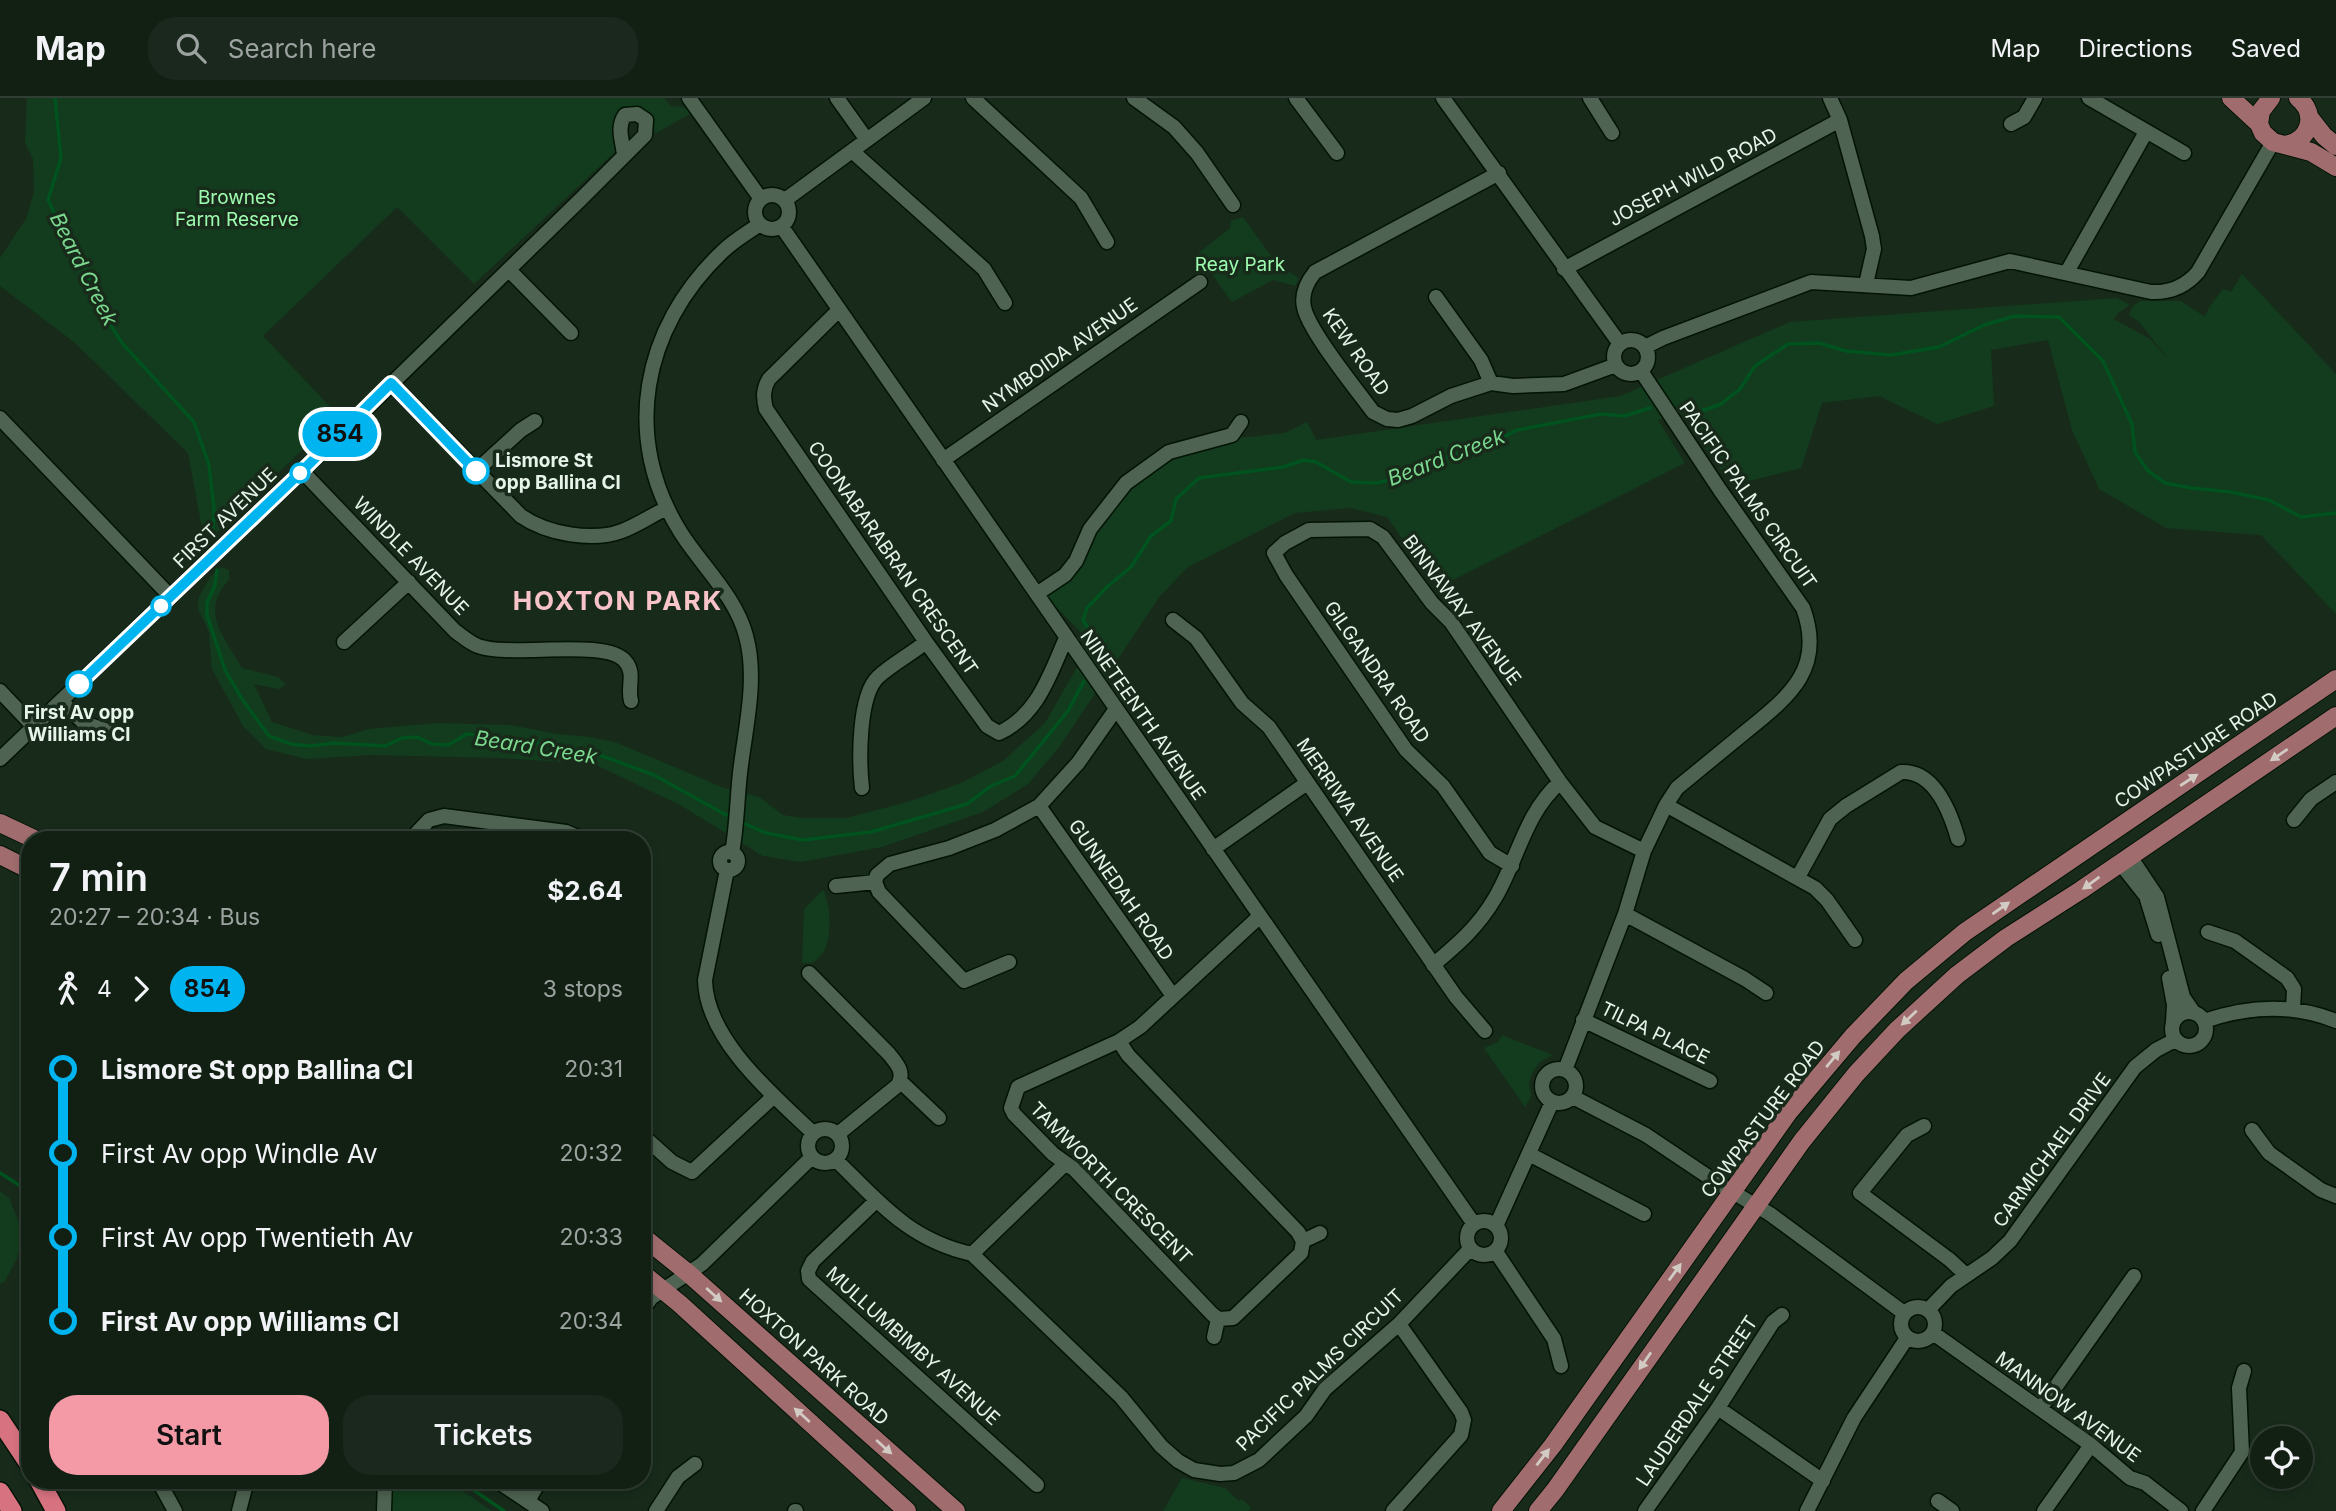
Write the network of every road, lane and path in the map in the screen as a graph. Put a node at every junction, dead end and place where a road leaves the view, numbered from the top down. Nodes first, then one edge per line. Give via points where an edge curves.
1 (689, 98) edge
2 (837, 98) edge
3 (924, 98) edge
4 (972, 98) edge
5 (1134, 98) edge
6 (1296, 98) edge
7 (1443, 98) edge
8 (1590, 98) edge
9 (1830, 98) edge
10 (2035, 98) edge
11 (2088, 98) edge
12 (2231, 98) edge
13 (2271, 98) edge
14 (2308, 106) edge
15 (1840, 120) junction
16 (2011, 124) dead end
17 (2259, 124) junction
18 (2146, 132) junction
19 (1612, 133) dead end
20 (867, 141) junction
21 (2279, 144) junction
22 (2336, 146) edge
23 (852, 151) junction
24 (1337, 153) dead end
25 (2184, 153) dead end
26 (624, 156) dead end
27 (2336, 167) edge
28 (1499, 173) junction
29 (761, 199) junction
30 (785, 200) junction
31 (1233, 205) dead end
32 (760, 224) junction
33 (782, 227) junction
34 (1107, 242) dead end
35 (1564, 268) junction
36 (509, 270) junction
37 (2067, 272) junction
38 (1200, 282) dead end
39 (1866, 284) junction
40 (1436, 296) dead end
41 (1005, 303) dead end
42 (839, 310) junction
43 (571, 334) dead end
44 (1620, 344) junction
45 (1645, 347) junction
46 (1616, 365) junction
47 (1644, 376) junction
48 (391, 383) junction
49 (1491, 383) junction
50 (0, 418) edge
51 (535, 421) dead end
52 (1241, 422) dead end
53 (943, 460) junction
54 (302, 471) junction
55 (476, 471) junction
56 (667, 508) junction
57 (1274, 553) joint
58 (409, 582) junction
59 (1038, 593) junction
60 (171, 597) junction
61 (1173, 620) dead end
62 (1066, 638) junction
63 (344, 642) dead end
64 (926, 642) junction
65 (2336, 679) edge
66 (0, 691) edge
67 (61, 701) junction
68 (631, 701) dead end
69 (1116, 709) junction
70 (2336, 716) edge
71 (34, 727) junction
72 (117, 734) dead end
73 (0, 759) edge
74 (1560, 782) junction
75 (2336, 782) edge
76 (1307, 783) junction
77 (862, 788) dead end
78 (1666, 805) junction
79 (1038, 806) junction
80 (2294, 820) dead end
81 (0, 823) edge
82 (419, 831) edge
83 (558, 831) edge
84 (21, 833) edge
85 (1958, 839) dead end
86 (1213, 849) junction
87 (1644, 851) junction
88 (0, 855) edge
89 (2124, 859) junction
90 (21, 866) edge
91 (1512, 866) junction
92 (1798, 877) junction
93 (875, 882) junction
94 (836, 886) dead end
95 (1625, 914) junction
96 (1260, 916) junction
97 (2208, 932) dead end
98 (1855, 940) dead end
99 (1009, 962) dead end
100 (1433, 965) junction
101 (809, 973) dead end
102 (1766, 993) dead end
103 (1173, 996) junction
104 (2293, 1009) junction
105 (2199, 1017) junction
106 (1583, 1020) junction
107 (2336, 1021) edge
108 (2173, 1022) junction
109 (1485, 1031) dead end
110 (2175, 1040) junction
111 (1119, 1041) junction
112 (1565, 1070) junction
113 (900, 1081) junction
114 (1710, 1081) dead end
115 (774, 1096) junction
116 (1573, 1097) junction
117 (1552, 1102) junction
118 (939, 1118) dead end
119 (1924, 1126) dead end
120 (2252, 1130) dead end
121 (813, 1133) junction
122 (838, 1133) junction
123 (651, 1143) edge
124 (1529, 1154) junction
125 (812, 1157) junction
126 (836, 1160) junction
127 (1066, 1163) junction
128 (1733, 1192) junction
129 (2336, 1196) edge
130 (876, 1201) junction
131 (1756, 1206) junction
132 (1644, 1213) dead end
133 (1474, 1224) junction
134 (1496, 1226) junction
135 (1320, 1233) dead end
136 (1303, 1241) junction
137 (651, 1243) edge
138 (1470, 1249) junction
139 (1496, 1252) junction
140 (972, 1254) junction
141 (688, 1273) junction
142 (1965, 1274) junction
143 (2134, 1276) dead end
144 (651, 1280) edge
145 (663, 1289) junction
146 (651, 1297) edge
147 (1928, 1310) junction
148 (1904, 1313) junction
149 (1782, 1315) dead end
150 (1218, 1319) junction
151 (1399, 1324) junction
152 (1933, 1333) junction
153 (1214, 1337) dead end
154 (1907, 1338) junction
155 (1561, 1366) dead end
156 (2244, 1371) dead end
157 (1718, 1408) junction
158 (2040, 1409) junction
159 (0, 1420) edge
160 (2091, 1445) junction
161 (21, 1452) edge
162 (695, 1464) dead end
163 (1823, 1481) junction
164 (1037, 1485) dead end
165 (44, 1489) edge
166 (163, 1489) edge
167 (245, 1489) edge
168 (385, 1489) edge
169 (510, 1489) edge
170 (535, 1489) edge
171 (0, 1492) edge
172 (528, 1501) junction
173 (1938, 1501) dead end
174 (12, 1511) edge
175 (57, 1511) edge
176 (175, 1511) edge
177 (239, 1511) edge
178 (384, 1511) edge
179 (542, 1511) edge
180 (656, 1511) edge
181 (907, 1511) edge
182 (956, 1511) edge
183 (1393, 1511) edge
184 (1501, 1511) edge
185 (1538, 1511) edge
186 (1646, 1511) edge
187 (1807, 1511) edge
188 (1952, 1511) edge
189 (2044, 1511) edge
190 (2181, 1511) edge
191 (2203, 1511) edge

1 - 29 street
2 - 20 street
3 - 20 street
4 - 34 street via 1081,198
5 - 31 street via 1174,127
6 - 24 street
7 - 28 street
8 - 19 street
9 - 15 street
10 - 16 street via 2024,117
11 - 18 street
12 - 17 main road
13 - 17 main road via 2260,111
14 - 21 main road via 2303,137
14 - 22 main road via 2324,136
15 - 35 street, JOSEPH WILD ROAD
15 - 39 street via 1874,249
17 - 21 main road via 2263,133
18 - 25 street
18 - 37 street
20 - 23 street
21 - 27 main road via 2311,152
21 - 37 street via 2190,281 2166,293
23 - 30 street
23 - 41 street via 984,269
26 - 36 street, FIRST AVENUE
28 - 35 street
28 - 49 street, KEW ROAD via 1315,272 1303,300 1317,334 1373,412 1387,419 1412,416
29 - 30 street via 772,194
29 - 32 street via 755,210
30 - 33 street via 790,214
32 - 33 street
32 - 56 street via 723,251 700,277 681,302 654,355 646,412 648,441
33 - 42 street, NINETEENTH AVENUE
35 - 44 street
36 - 43 street
36 - 48 street, FIRST AVENUE
37 - 39 street via 2010,261 1911,288
38 - 53 street, NYMBOIDA AVENUE
39 - 45 street via 1811,282
40 - 49 street via 1481,360
42 - 53 street, NINETEENTH AVENUE
42 - 64 street, COONABARABRAN CRESCENT via 769,379 764,386 766,409
44 - 45 street via 1636,341
44 - 46 street
45 - 47 street
46 - 47 street
46 - 49 street, KEW ROAD via 1564,384
47 - 78 street, PACIFIC PALMS CIRCUIT via 1802,608 1810,638 1802,676 1788,697 1677,788
48 - 54 street, FIRST AVENUE
48 - 55 street
50 - 60 street
51 - 55 street
52 - 59 street via 1232,435 1169,452 1126,483 1090,529 1065,575
53 - 59 street, NINETEENTH AVENUE
54 - 58 street, WINDLE AVENUE
54 - 60 street, FIRST AVENUE
55 - 56 street via 522,516 549,532 605,535
56 - 115 street via 737,613 747,636 751,681 732,853 725,853 720,860 727,870 705,996 723,1038
57 - 74 street, BINNAWAY AVENUE via 1309,530 1370,529 1383,537 1451,622
57 - 91 street, GILGANDRA ROAD via 1406,750 1443,786 1490,853
58 - 63 street
58 - 68 street, WINDLE AVENUE via 455,631 478,646 609,651 625,660 632,676
59 - 62 street, NINETEENTH AVENUE
60 - 67 street, FIRST AVENUE
61 - 76 street, MERRIWA AVENUE via 1196,638 1242,703 1269,727
62 - 64 street, COONABARABRAN CRESCENT via 1042,694 1019,721 999,733 987,726
62 - 69 street, NINETEENTH AVENUE
64 - 77 street via 877,678 870,689 861,756
128 -> 65 main road, COWPASTURE ROAD via 1806,1091 1906,981 1965,933
66 - 71 street
67 - 71 street, FIRST AVENUE
67 - 72 street via 83,723
69 - 79 street via 1078,763
69 - 86 street, NINETEENTH AVENUE
70 -> 89 main road
71 - 73 street, FIRST AVENUE
74 - 87 street, BINNAWAY AVENUE via 1595,827
74 - 91 street via 1545,796 1529,823
75 - 80 street via 2311,799
76 - 86 street
76 - 100 street, MERRIWA AVENUE
78 - 87 street, PACIFIC PALMS CIRCUIT
78 - 92 street
79 - 93 street via 995,830 890,864
79 - 103 street, GUNNEDAH ROAD
81 - 84 main road
82 - 83 street via 429,820 444,816
85 - 92 street via 1951,815 1931,785 1921,775 1901,772 1830,819
86 - 96 street, NINETEENTH AVENUE
87 - 95 street, PACIFIC PALMS CIRCUIT
88 - 90 main road
89 - 105 street via 2157,897 2183,997
89 - 108 street via 2151,908 2171,988
89 -> 131 main road via 2006,938 1925,1003 1856,1074
91 - 100 street via 1477,927
92 - 98 street via 1824,895
93 - 94 street
93 - 99 street via 879,892 964,981
95 - 102 street
95 - 106 street, PACIFIC PALMS CIRCUIT
96 - 103 street, TAMWORTH CRESCENT
96 - 133 street, NINETEENTH AVENUE
97 - 104 street via 2235,941 2287,978 2294,989
100 - 109 street, MERRIWA AVENUE
101 - 113 street via 899,1065
103 - 111 street, TAMWORTH CRESCENT
104 - 105 street
104 - 107 street
105 - 108 street via 2179,1014
105 - 110 street via 2205,1036 2198,1044 2183,1046
106 - 112 street, PACIFIC PALMS CIRCUIT
106 - 114 street, TILPA PLACE
108 - 110 street
110 - 142 street, CARMICHAEL DRIVE via 2135,1067 2010,1241
111 - 127 street, TAMWORTH CRESCENT via 1018,1087 1013,1096 1014,1114
111 - 136 street
112 - 116 street via 1576,1084
112 - 117 street via 1552,1070 1542,1079 1542,1093
113 - 118 street
113 - 122 street
115 - 121 street
115 - 123 street via 692,1172
116 - 117 street
116 - 128 street via 1653,1139
117 - 124 street
119 - 142 street via 1907,1135 1860,1193
120 - 129 street via 2269,1153
121 - 122 street via 825,1128
121 - 125 street via 808,1144
122 - 126 street via 843,1148
124 - 132 street
124 - 134 street
125 - 126 street via 824,1163
125 - 141 street
126 - 130 street, PACIFIC PALMS CIRCUIT
127 - 140 street
127 - 150 street, TAMWORTH CRESCENT
128 - 131 street
184 -> 128 main road, COWPASTURE ROAD
130 - 140 street, PACIFIC PALMS CIRCUIT via 922,1237
130 - 164 street, MULLUMBIMBY AVENUE via 813,1261 809,1279
131 - 148 street
131 -> 185 main road
133 - 134 street via 1483,1221
133 - 138 street via 1466,1237
134 - 139 street via 1502,1240
135 - 136 street
136 - 150 street via 1301,1253 1233,1318
137 - 141 main road, HOXTON PARK ROAD
138 - 139 street via 1483,1256
138 - 151 street, PACIFIC PALMS CIRCUIT
139 - 155 street via 1554,1339
140 - 151 street, PACIFIC PALMS CIRCUIT via 1121,1397 1161,1446 1194,1471 1234,1473 1259,1460 1306,1416 1325,1389
141 - 145 street
141 -> 182 main road, HOXTON PARK ROAD
142 - 147 street, CARMICHAEL DRIVE
143 - 158 street
144 - 145 main road
145 - 146 street
181 -> 145 main road
147 - 148 street via 1916,1307
147 - 152 street via 1935,1321
148 - 154 street via 1900,1326
149 - 157 street, LAUDERDALE STREET
150 - 153 street
151 - 183 street via 1461,1412 1464,1427
152 - 154 street via 1921,1341
152 - 158 street, MANNOW AVENUE
154 - 163 street via 1861,1405
156 - 191 street via 2239,1388 2242,1452
157 - 163 street
157 - 186 street, LAUDERDALE STREET
158 - 160 street, MANNOW AVENUE
159 - 161 highway
160 - 189 street
160 - 190 street, MANNOW AVENUE via 2130,1478 2145,1483
162 - 180 street via 678,1477
163 - 187 street
165 - 175 highway
166 - 176 street
167 - 177 street
168 - 178 street
169 - 172 street
170 - 172 street
171 - 174 highway
172 - 179 street
173 - 188 street

